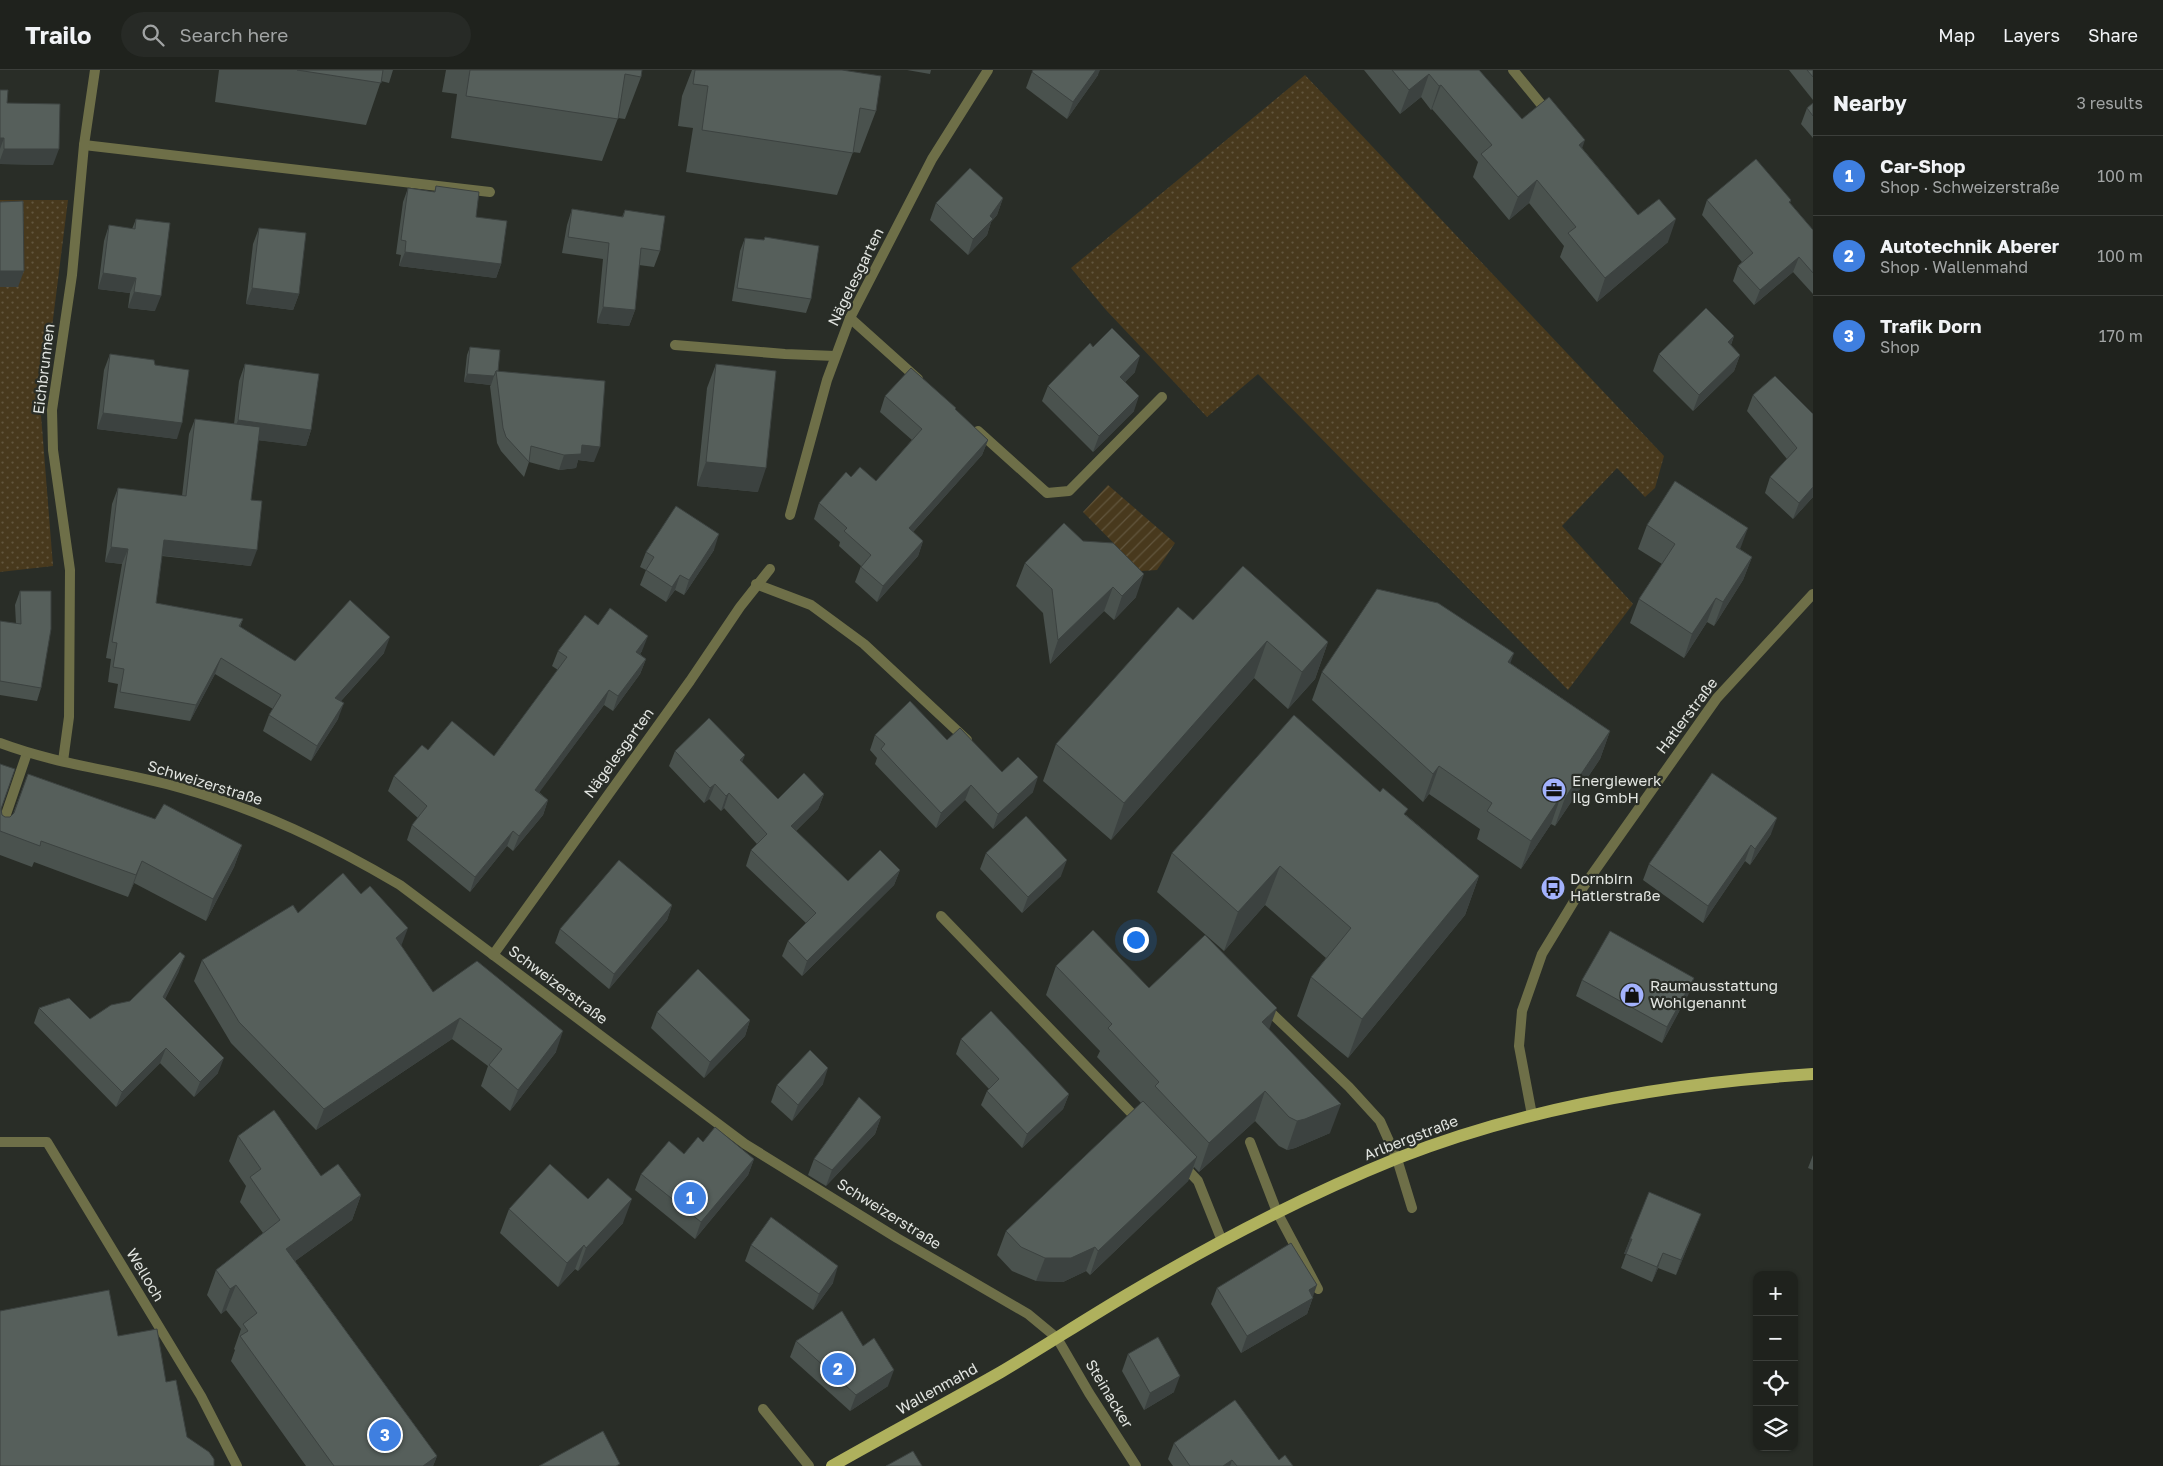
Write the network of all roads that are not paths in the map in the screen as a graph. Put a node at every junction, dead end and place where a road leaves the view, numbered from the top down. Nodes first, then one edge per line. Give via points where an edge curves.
1 (95, 70) edge
2 (988, 70) edge
3 (1513, 70) edge
4 (1555, 120) edge
5 (84, 145) junction
6 (490, 192) dead end
7 (850, 318) junction
8 (676, 345) dead end
9 (835, 356) junction
10 (923, 383) edge
11 (1162, 398) dead end
12 (967, 422) edge
13 (790, 514) dead end
14 (770, 569) dead end
15 (756, 584) junction
16 (1813, 594) edge
17 (0, 743) edge
18 (978, 750) edge
19 (27, 753) junction
20 (64, 761) junction
21 (0, 832) edge
22 (941, 916) dead end
23 (493, 955) junction
24 (1265, 1006) edge
25 (1813, 1074) edge
26 (1532, 1115) junction
27 (1149, 1131) edge
28 (0, 1142) edge
29 (1250, 1142) dead end
30 (1177, 1159) edge
31 (1397, 1159) junction
32 (1412, 1208) dead end
33 (1277, 1212) junction
34 (1222, 1241) junction
35 (1318, 1289) dead end
36 (1057, 1338) junction
37 (763, 1409) dead end
38 (237, 1466) edge
39 (809, 1466) edge
40 (832, 1466) edge
41 (1136, 1466) edge

1 - 5 street, Eichbrunnen
2 - 7 street, Nägelesgarten via 932,159
3 - 4 street
5 - 6 street
5 - 20 street, Eichbrunnen via 72,275 52,410 53,450 70,570 69,717
7 - 9 street, Nägelesgarten
7 - 10 street
8 - 9 street
9 - 13 street, Nägelesgarten
11 - 12 street via 1069,492 1047,493
14 - 15 street, Nägelesgarten
15 - 18 street via 811,605 864,644
15 - 23 street, Nägelesgarten
16 - 26 street, Hatlerstraße via 1717,698 1579,893 1542,954 1522,1011 1519,1046
17 - 19 street, Schweizerstraße
19 - 20 street, Schweizerstraße
19 - 21 street
20 - 23 street, Schweizerstraße via 181,788 281,822 357,860 400,886
22 - 27 street
23 - 36 street, Schweizerstraße via 745,1144 1028,1314
24 - 31 street via 1380,1121
25 - 26 main road, Arlbergstraße via 1654,1090
26 - 31 main road, Arlbergstraße
28 - 38 street, Welloch via 47,1142 201,1396
29 - 33 street
30 - 34 street via 1198,1181
31 - 32 street
31 - 33 main road, Arlbergstraße
33 - 34 main road, Arlbergstraße
33 - 35 street
34 - 36 main road, Arlbergstraße
36 - 40 main road, Wallenmahd
36 - 41 street, Steinacker
37 - 39 street

